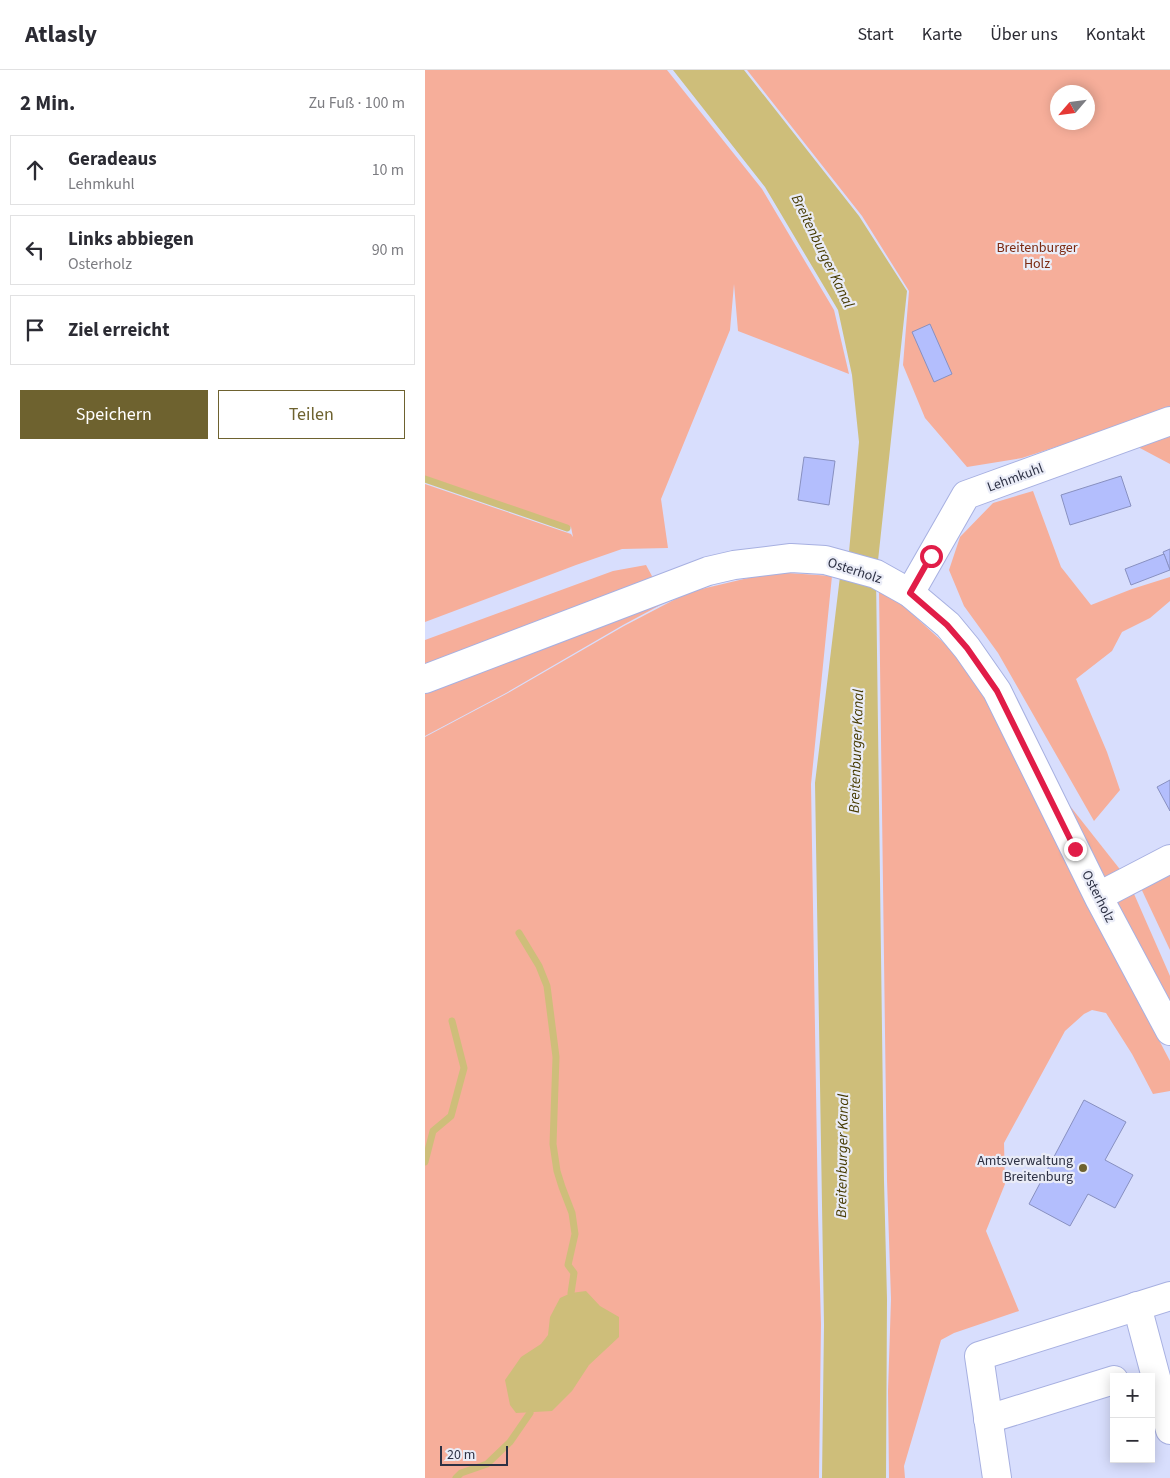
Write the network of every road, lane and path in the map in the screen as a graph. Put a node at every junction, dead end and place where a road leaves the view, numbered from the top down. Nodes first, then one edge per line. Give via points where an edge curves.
1 (1170, 421) edge
2 (910, 593) junction
3 (425, 679) edge
4 (1170, 859) edge
5 (1099, 896) junction
6 (1170, 1031) edge
7 (1170, 1296) edge
8 (1137, 1306) junction
9 (1153, 1367) junction
10 (1135, 1373) edge
11 (1110, 1381) edge
12 (988, 1419) junction
13 (1170, 1430) edge
14 (997, 1478) edge

1 - 2 street, Lehmkuhl via 966,495
2 - 3 street, Osterholz via 876,574 825,560 791,558 734,565 708,571
2 - 5 street, Osterholz via 947,625 997,691
4 - 5 street
5 - 6 street, Osterholz
7 - 8 street
8 - 9 street
8 - 12 street via 979,1356
9 - 10 street
9 - 13 street
11 - 12 street
12 - 14 street

